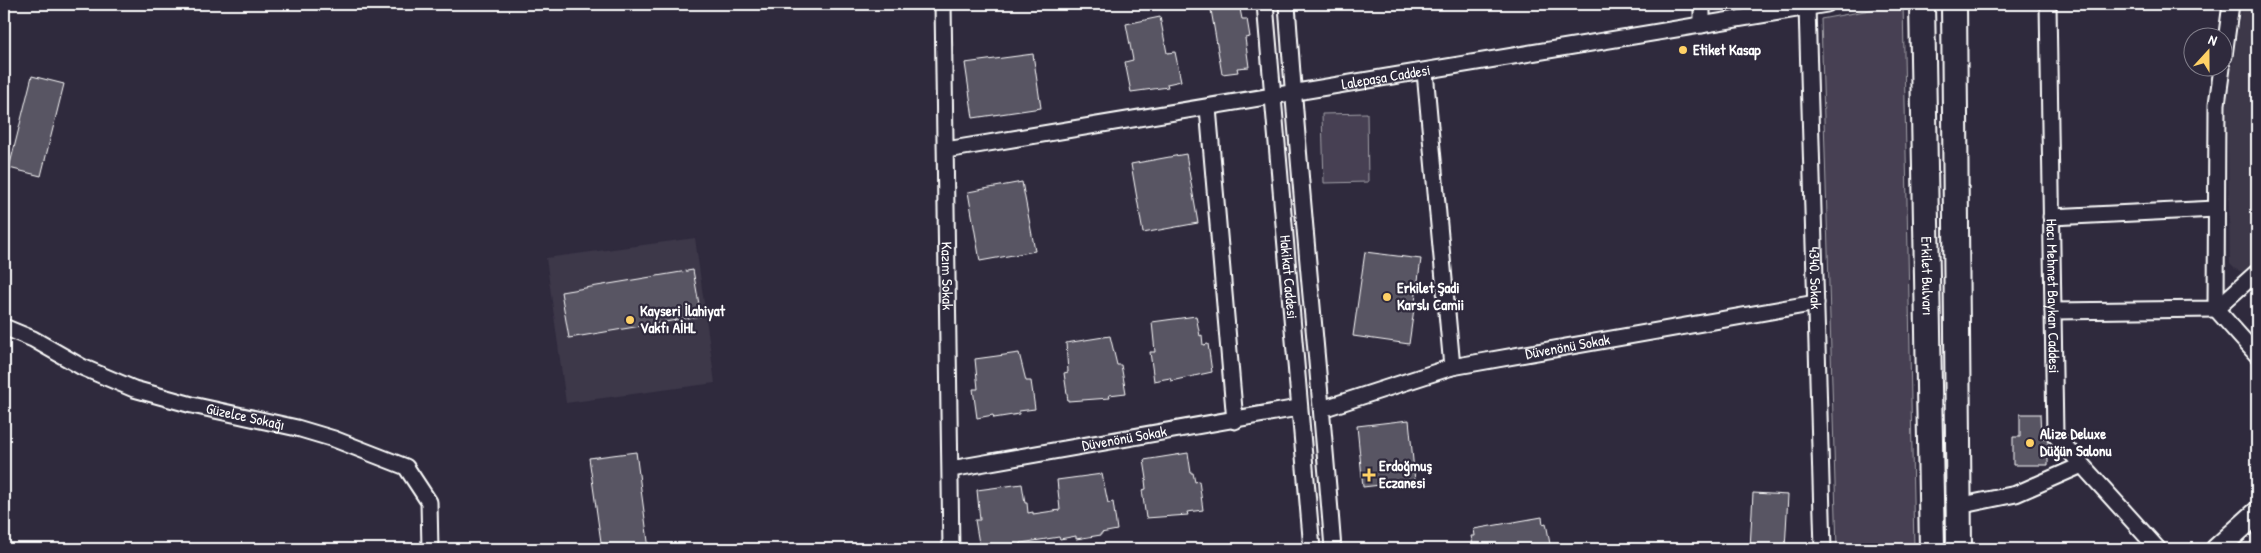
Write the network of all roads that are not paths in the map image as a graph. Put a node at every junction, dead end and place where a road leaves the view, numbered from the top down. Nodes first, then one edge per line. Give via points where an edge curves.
1 (943, 4) edge
2 (1265, 4) edge
3 (1287, 4) edge
4 (1702, 4) edge
5 (1827, 4) edge
6 (1922, 4) edge
7 (1954, 4) edge
8 (2048, 4) edge
9 (2231, 4) edge
10 (1807, 7) junction
11 (1702, 25) junction
12 (2228, 28) edge
13 (1425, 72) junction
14 (2221, 78) edge
15 (1293, 94) junction
16 (1274, 97) junction
17 (1208, 108) junction
18 (946, 150) junction
19 (2216, 209) junction
20 (2051, 216) junction
21 (2257, 272) edge
22 (1816, 303) junction
23 (2216, 309) junction
24 (2053, 311) junction
25 (4, 326) edge
26 (2257, 355) edge
27 (1452, 367) junction
28 (1298, 408) junction
29 (1322, 409) junction
30 (1235, 421) junction
31 (2082, 465) junction
32 (951, 469) junction
33 (1958, 506) junction
34 (2257, 513) edge
35 (430, 549) edge
36 (951, 549) edge
37 (1312, 549) edge
38 (1333, 549) edge
39 (1823, 549) edge
40 (1932, 549) edge
41 (1959, 549) edge
42 (2158, 549) edge
43 (2217, 549) edge

1 - 18 street, Kazım Sokak
2 - 16 street, Hakikat Caddesi
3 - 15 street, Hakikat Caddesi
4 - 11 street
5 - 10 street, Lalepaşa Caddesi
6 - 40 main road, Erkilet Bulvarı
7 - 33 main road, Erkilet Bulvarı
8 - 20 street, Hacı Mehmet Baykan Caddesi
9 - 12 street
10 - 11 street, Lalepaşa Caddesi
10 - 22 street, 4340. Sokak
11 - 13 street, Lalepaşa Caddesi
13 - 15 street, Lalepaşa Caddesi
13 - 27 street
14 - 19 street via 2217,104
15 - 16 street, Lalepaşa Caddesi
15 - 29 street, Hakikat Caddesi
16 - 17 street, Lalepaşa Caddesi
16 - 28 street, Hakikat Caddesi
17 - 18 street, Lalepaşa Caddesi
17 - 30 street
18 - 32 street, Kazım Sokak
19 - 20 street
19 - 23 street
20 - 24 street, Hacı Mehmet Baykan Caddesi
21 - 23 street
22 - 27 street, Düvenönü Sokak
22 - 39 street, 4340. Sokak
23 - 24 street
23 - 26 street
24 - 31 street, Hacı Mehmet Baykan Caddesi via 2055,435
25 - 35 street, Güzelce Sokağı via 82,367 134,389 334,438 406,467 429,502
27 - 29 street, Düvenönü Sokak
28 - 30 street, Düvenönü Sokak
28 - 37 street, Hakikat Caddesi
29 - 38 street, Hakikat Caddesi
30 - 32 street, Düvenönü Sokak
31 - 33 street via 2016,494
31 - 42 street, Hacı Mehmet Baykan Caddesi
32 - 36 street, Kazım Sokak
33 - 41 main road, Erkilet Bulvarı
34 - 43 street

